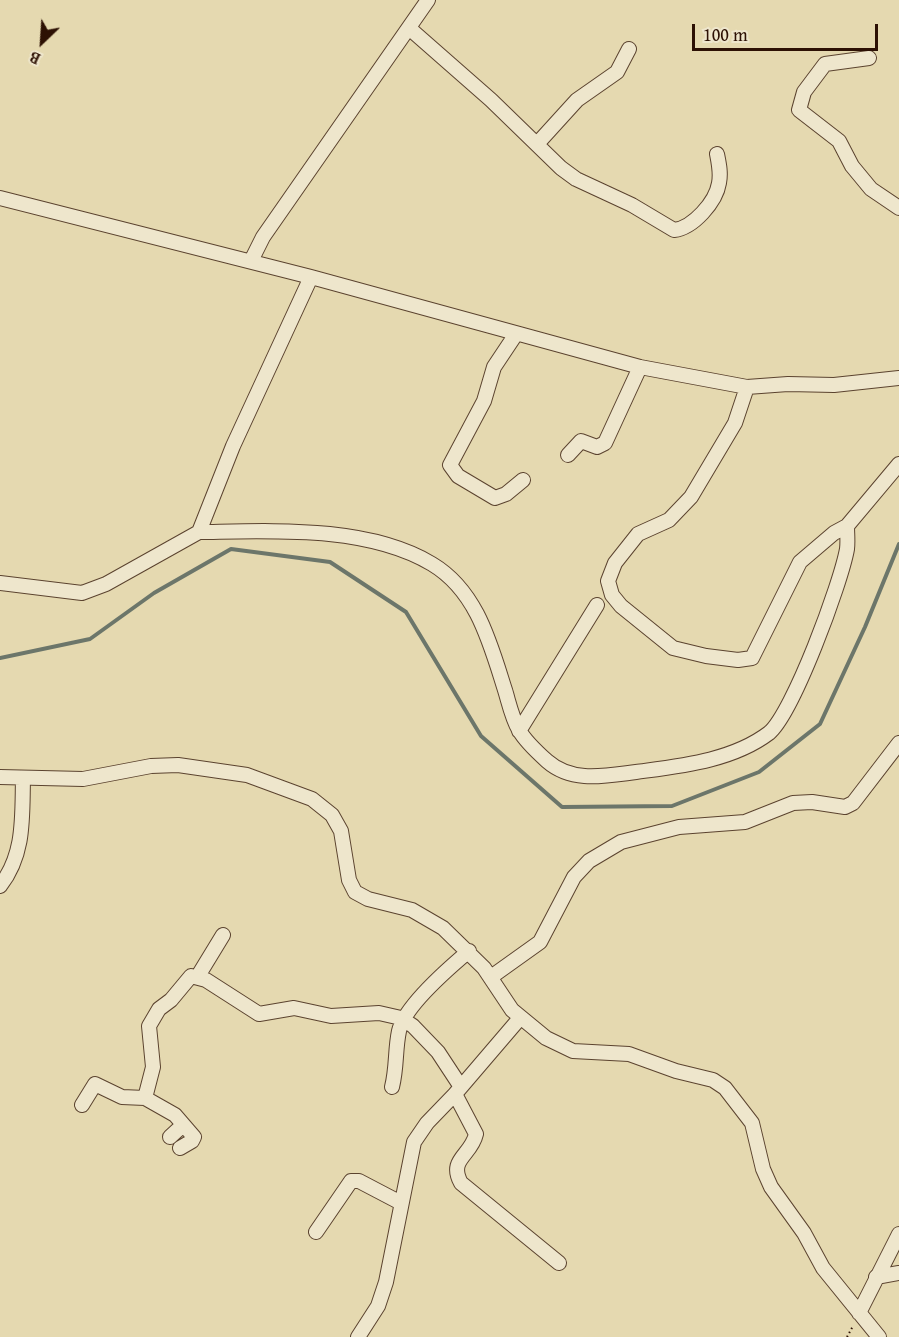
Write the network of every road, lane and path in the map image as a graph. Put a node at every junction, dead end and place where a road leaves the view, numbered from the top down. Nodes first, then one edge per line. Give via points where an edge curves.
1 (428, 0) edge
2 (409, 28) junction
3 (629, 49) dead end
4 (869, 58) dead end
5 (537, 144) junction
6 (717, 154) dead end
7 (0, 198) edge
8 (899, 208) edge
9 (251, 261) junction
10 (311, 277) junction
11 (516, 334) junction
12 (640, 368) junction
13 (899, 378) edge
14 (747, 387) junction
15 (568, 455) dead end
16 (899, 464) edge
17 (523, 480) dead end
18 (847, 526) junction
19 (199, 532) junction
20 (0, 583) edge
21 (597, 605) dead end
22 (519, 731) junction
23 (899, 743) edge
24 (0, 777) edge
25 (22, 779) junction
26 (0, 885) edge
27 (223, 935) dead end
28 (469, 951) junction
29 (198, 976) junction
30 (491, 977) junction
31 (520, 1018) junction
32 (404, 1019) junction
33 (392, 1087) dead end
34 (458, 1090) junction
35 (145, 1098) junction
36 (82, 1105) dead end
37 (183, 1125) junction
38 (170, 1137) dead end
39 (180, 1148) dead end
40 (401, 1203) junction
41 (316, 1232) dead end
42 (899, 1234) edge
43 (559, 1263) dead end
44 (899, 1273) edge
45 (876, 1277) junction
46 (859, 1313) junction
47 (358, 1337) edge
48 (879, 1337) edge

1 - 2 street
2 - 5 street
2 - 9 street via 263,237
3 - 5 street via 616,72 577,100
4 - 8 street via 825,64 804,92 799,110 839,141 870,189
5 - 6 street via 576,179 674,230 695,220 714,196 720,170
7 - 9 street
9 - 10 street
10 - 11 street
10 - 19 street via 232,446
11 - 12 street
11 - 17 street via 491,374 484,400 450,465 458,476 495,498
12 - 14 street
12 - 15 street via 605,443 597,447 581,441
13 - 14 street via 834,385
14 - 18 street via 735,423 691,498 669,520 638,534 615,563 608,581 612,595 637,620 679,651 746,660 756,654 800,562
16 - 18 street
18 - 22 street via 847,549 814,648 777,725 758,740 704,760 579,776 549,763
19 - 20 street via 106,584 82,593
19 - 22 street via 275,531 359,539 401,549 436,567 456,583 477,613
21 - 22 street
23 - 30 street via 858,797 845,807 793,803 745,822 664,830 609,848 574,877 540,942
24 - 25 street
25 - 26 street via 17,858
25 - 28 street via 83,779 178,765 230,771 295,791 324,807 337,823 355,892 422,915 444,928
27 - 29 street
28 - 30 street
28 - 32 street via 436,980
29 - 32 street via 259,1014 294,1008 332,1016 379,1013
29 - 35 street via 184,981 151,1021 148,1036 153,1066
30 - 31 street
31 - 34 street
31 - 46 street via 566,1049 629,1054 713,1080 725,1088 752,1123 771,1187 823,1268
32 - 33 street
32 - 34 street via 438,1052
34 - 40 street via 414,1142
34 - 43 street via 476,1134 456,1166 456,1175
35 - 36 street via 122,1097 94,1084
35 - 37 street via 166,1108
37 - 38 street
37 - 39 street via 195,1139
40 - 41 street via 359,1181 351,1181
40 - 47 street via 384,1288 378,1306
42 - 45 street
44 - 45 street
45 - 46 street
46 - 48 street

